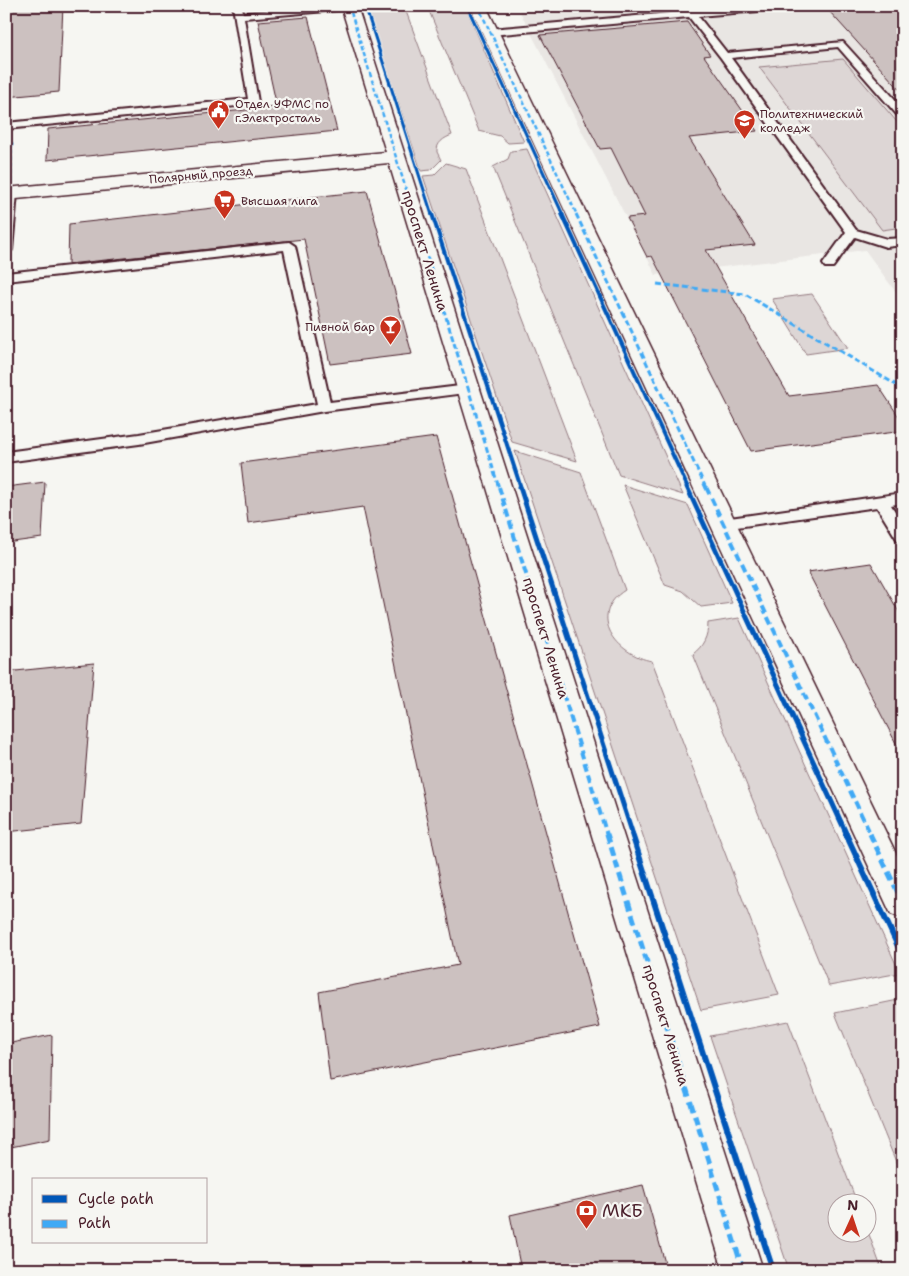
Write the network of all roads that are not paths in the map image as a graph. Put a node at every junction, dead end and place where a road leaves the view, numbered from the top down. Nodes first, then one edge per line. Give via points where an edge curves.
1 (349, 6) edge
2 (478, 6) edge
3 (781, 6) edge
4 (238, 11) edge
5 (691, 14) junction
6 (490, 32) junction
7 (724, 56) junction
8 (903, 115) edge
9 (6, 126) edge
10 (395, 157) junction
11 (9, 194) edge
12 (852, 232) junction
13 (903, 241) edge
14 (6, 250) edge
15 (829, 264) dead end
16 (6, 277) edge
17 (468, 389) junction
18 (324, 407) junction
19 (6, 457) edge
20 (903, 498) edge
21 (881, 502) junction
22 (723, 524) junction
23 (903, 538) edge
24 (903, 902) edge
25 (743, 1270) edge

1 - 4 lane
1 - 10 street, проспект Ленина
2 - 6 street
3 - 5 lane
4 - 9 lane via 253,102
5 - 6 lane
5 - 7 lane
6 - 22 street
7 - 8 lane via 840,44
7 - 12 lane
10 - 11 street, Полярный проезд
10 - 17 street, проспект Ленина
11 - 14 lane
12 - 13 lane via 886,243
12 - 15 lane
16 - 18 lane via 289,246
17 - 18 lane
17 - 25 street, проспект Ленина
18 - 19 lane via 138,440
20 - 21 lane
21 - 22 lane
21 - 23 lane
22 - 24 street

